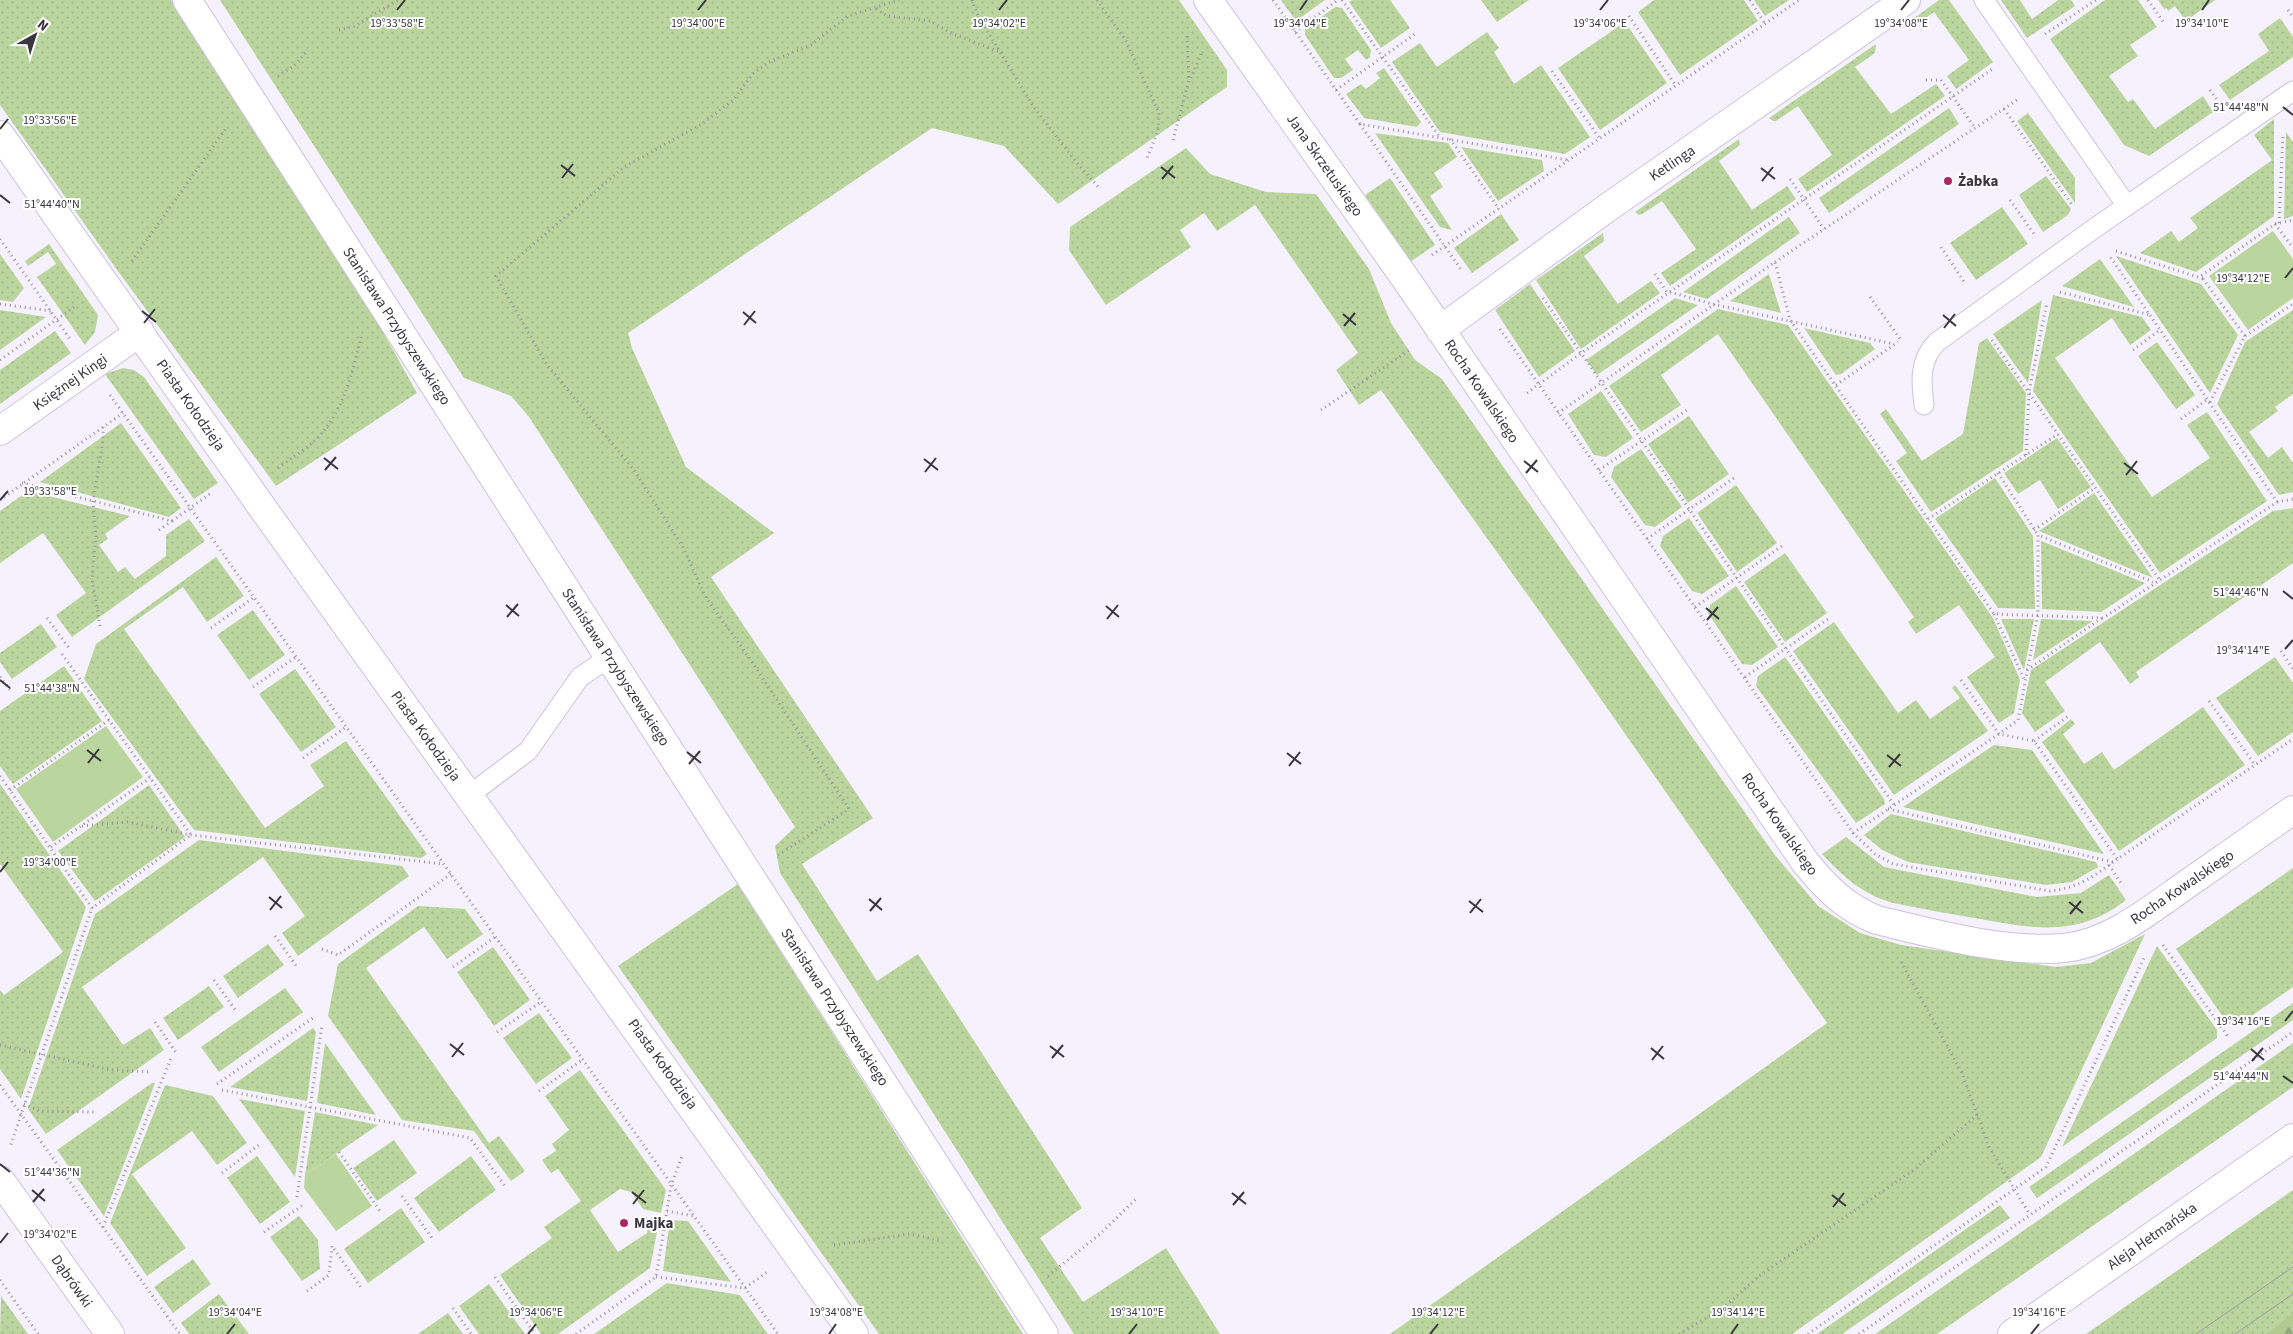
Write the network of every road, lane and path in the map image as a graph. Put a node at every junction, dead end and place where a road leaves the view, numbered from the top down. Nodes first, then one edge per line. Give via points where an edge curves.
1 (187, 0) edge
2 (398, 0) edge
3 (899, 0) edge
4 (972, 0) edge
5 (1097, 0) edge
6 (1208, 0) edge
7 (1273, 0) edge
8 (1338, 0) edge
9 (1342, 0) edge
10 (1750, 0) edge
11 (1799, 0) edge
12 (1906, 0) edge
13 (1984, 0) edge
14 (2096, 0) edge
15 (2148, 0) edge
16 (876, 9) junction
17 (2288, 10) dead end
18 (1629, 16) dead end
19 (2293, 17) edge
20 (2164, 23) dead end
21 (1765, 24) junction
22 (339, 30) dead end
23 (1187, 31) dead end
24 (1295, 32) junction
25 (1415, 34) dead end
26 (308, 50) dead end
27 (2019, 51) junction
28 (1002, 54) junction
29 (1383, 57) junction
30 (1552, 71) dead end
31 (1926, 80) dead end
32 (1676, 86) junction
33 (1336, 90) junction
34 (2210, 90) dead end
35 (2293, 91) edge
36 (248, 95) junction
37 (2024, 96) dead end
38 (1953, 97) junction
39 (2221, 106) dead end
40 (2004, 109) junction
41 (1360, 124) junction
42 (1975, 128) junction
43 (2283, 132) dead end
44 (0, 135) edge
45 (1439, 137) junction
46 (1450, 139) junction
47 (1600, 139) junction
48 (1173, 140) dead end
49 (1147, 158) dead end
50 (1568, 160) junction
51 (1790, 178) dead end
52 (1100, 189) dead end
53 (1804, 200) junction
54 (2010, 200) dead end
55 (2127, 206) junction
56 (1499, 209) junction
57 (2079, 214) dead end
58 (2293, 220) edge
59 (2277, 223) junction
60 (1824, 229) junction
61 (2092, 230) junction
62 (2035, 236) dead end
63 (0, 239) edge
64 (1446, 246) junction
65 (1941, 247) dead end
66 (2104, 247) junction
67 (2293, 248) edge
68 (1775, 262) junction
69 (1524, 268) junction
70 (1654, 274) dead end
71 (1403, 275) junction
72 (2204, 279) junction
73 (107, 284) junction
74 (1966, 284) dead end
75 (371, 287) junction
76 (2059, 291) dead end
77 (1669, 293) junction
78 (1870, 297) dead end
79 (2048, 298) dead end
80 (1480, 300) junction
81 (0, 304) edge
82 (1712, 304) junction
83 (2293, 304) edge
84 (51, 311) junction
85 (1974, 315) junction
86 (2150, 315) junction
87 (57, 319) junction
88 (1790, 320) junction
89 (1440, 330) junction
90 (2160, 330) junction
91 (140, 332) junction
92 (1909, 335) dead end
93 (2245, 336) junction
94 (1901, 340) junction
95 (1894, 344) junction
96 (2133, 350) dead end
97 (1580, 354) junction
98 (0, 360) edge
99 (90, 367) junction
100 (1601, 382) junction
101 (1538, 385) junction
102 (1836, 385) junction
103 (2029, 392) junction
104 (2209, 401) junction
105 (1924, 405) dead end
106 (1321, 410) dead end
107 (1687, 410) dead end
108 (123, 413) junction
109 (1558, 413) junction
110 (1498, 416) junction
111 (2181, 419) dead end
112 (103, 427) junction
113 (0, 431) edge
114 (2058, 434) junction
115 (1641, 441) junction
116 (2026, 455) junction
117 (1598, 470) junction
118 (1998, 473) junction
119 (1734, 478) dead end
120 (244, 481) junction
121 (22, 483) junction
122 (2096, 488) junction
123 (2293, 499) edge
124 (0, 500) edge
125 (93, 502) junction
126 (2277, 502) junction
127 (190, 508) junction
128 (1689, 510) junction
129 (1928, 519) junction
130 (172, 521) junction
131 (159, 530) dead end
132 (2034, 530) junction
133 (2038, 535) junction
134 (1647, 539) junction
135 (1782, 546) dead end
136 (1736, 578) junction
137 (2159, 579) junction
138 (2154, 582) junction
139 (253, 598) junction
140 (1695, 606) junction
141 (1994, 614) junction
142 (2038, 614) junction
143 (1832, 617) dead end
144 (47, 618) dead end
145 (2103, 618) junction
146 (100, 626) dead end
147 (211, 628) dead end
148 (70, 648) dead end
149 (1785, 649) junction
150 (2281, 651) dead end
151 (62, 654) dead end
152 (296, 657) junction
153 (610, 657) junction
154 (2293, 669) edge
155 (2026, 670) junction
156 (0, 677) edge
157 (1745, 677) junction
158 (2025, 679) junction
159 (1961, 680) dead end
160 (253, 687) dead end
161 (11, 691) dead end
162 (2209, 701) dead end
163 (2070, 715) dead end
164 (109, 720) junction
165 (346, 727) junction
166 (1999, 734) junction
167 (2293, 739) edge
168 (2034, 741) junction
169 (303, 758) dead end
170 (2255, 766) junction
171 (0, 776) edge
172 (150, 778) junction
173 (10, 790) junction
174 (468, 796) junction
175 (1894, 805) junction
176 (1888, 809) junction
177 (2293, 810) edge
178 (82, 826) junction
179 (1853, 833) junction
180 (191, 834) junction
181 (798, 841) dead end
182 (51, 847) junction
183 (2118, 860) junction
184 (2113, 862) junction
185 (444, 864) junction
186 (451, 874) junction
187 (92, 908) junction
188 (1877, 920) junction
189 (2148, 925) junction
190 (275, 936) dead end
191 (495, 937) junction
192 (322, 949) dead end
193 (297, 967) dead end
194 (453, 967) dead end
195 (214, 980) dead end
196 (541, 1002) junction
197 (236, 1011) dead end
198 (316, 1016) dead end
199 (155, 1022) dead end
200 (322, 1025) dead end
201 (497, 1032) dead end
202 (2293, 1032) edge
203 (2229, 1038) dead end
204 (0, 1045) edge
205 (41, 1054) junction
206 (177, 1054) dead end
207 (171, 1058) dead end
208 (582, 1060) junction
209 (152, 1072) dead end
210 (217, 1084) dead end
211 (0, 1085) edge
212 (222, 1090) dead end
213 (539, 1090) dead end
214 (24, 1104) junction
215 (310, 1106) junction
216 (94, 1112) dead end
217 (20, 1114) junction
218 (699, 1114) junction
219 (1978, 1114) junction
220 (2293, 1138) edge
221 (259, 1145) dead end
222 (339, 1152) dead end
223 (222, 1173) dead end
224 (0, 1180) edge
225 (505, 1186) dead end
226 (671, 1186) junction
227 (2014, 1189) junction
228 (402, 1196) dead end
229 (297, 1197) dead end
230 (1137, 1198) dead end
231 (303, 1205) dead end
232 (380, 1211) dead end
233 (667, 1211) junction
234 (2030, 1215) junction
235 (693, 1216) junction
236 (646, 1219) dead end
237 (666, 1220) junction
238 (103, 1227) junction
239 (264, 1232) dead end
240 (432, 1238) dead end
241 (943, 1242) dead end
242 (797, 1251) junction
243 (495, 1277) dead end
244 (656, 1277) junction
245 (0, 1280) edge
246 (2, 1286) edge
247 (745, 1288) junction
248 (362, 1289) dead end
249 (307, 1291) dead end
250 (1021, 1295) junction
251 (453, 1308) dead end
252 (38, 1334) edge
253 (110, 1334) edge
254 (180, 1334) edge
255 (471, 1334) edge
256 (535, 1334) edge
257 (576, 1334) edge
258 (778, 1334) edge
259 (854, 1334) edge
260 (1044, 1334) edge
261 (1679, 1334) edge
262 (1808, 1334) edge
263 (1859, 1334) edge
264 (2012, 1334) edge

1 - 36 street, Stanisława Przybyszewskiego
2 - 22 path via 355,26
3 - 16 path
4 - 28 path
5 - 49 path via 1126,41 1159,113 1158,131
6 - 71 street, Jana Skrzetuskiego
7 - 24 path
8 - 24 path
9 - 29 path
10 - 21 path
11 - 21 path
12 - 69 street, Ketlinga
13 - 27 lane
14 - 27 path
15 - 20 path
16 - 28 path via 887,16 930,21
16 - 181 path via 848,16 811,45 769,62 753,74 733,100 718,112 694,129 624,167 496,276 547,365 634,470 684,549 704,596 849,808
17 - 19 path
18 - 32 path
21 - 32 path
23 - 48 path via 1189,80
24 - 33 path
25 - 29 path
26 - 36 path via 294,66
27 - 38 path
27 - 55 lane
28 - 52 path via 1033,106
29 - 33 path
29 - 45 path
30 - 47 path
31 - 38 path via 1941,80
32 - 47 path
33 - 41 path
34 - 39 path
35 - 55 lane
36 - 73 path via 129,266
36 - 75 street, Stanisława Przybyszewskiego
37 - 40 path
38 - 42 path
38 - 53 path
40 - 42 path
40 - 57 path
41 - 45 path
41 - 64 path
42 - 60 path
43 - 59 path
44 - 73 street, Piasta Kołodzieja
45 - 46 path
46 - 50 path
46 - 56 path
47 - 50 path
50 - 56 path
51 - 53 path
53 - 60 path
53 - 77 path
54 - 62 path
55 - 61 lane
56 - 64 path
58 - 59 path
59 - 67 path
59 - 72 path via 2201,276
60 - 68 path
61 - 66 path
61 - 85 lane
63 - 84 path
64 - 71 path
64 - 80 path
65 - 74 path
66 - 72 path
66 - 86 path
68 - 82 path
68 - 88 path
69 - 80 street, Ketlinga
69 - 97 path
70 - 77 path
71 - 89 street, Jana Skrzetuskiego
72 - 93 path
73 - 91 street, Piasta Kołodzieja
75 - 120 path via 353,368 333,419 311,444
75 - 153 street, Stanisława Przybyszewskiego
76 - 86 path
77 - 82 path
77 - 97 path
78 - 94 path
79 - 103 path
80 - 89 street, Ketlinga
80 - 101 path
81 - 84 path
82 - 88 path
82 - 100 path
83 - 93 path
84 - 87 path
85 - 103 path
85 - 105 lane via 1930,349 1922,371
86 - 90 path
87 - 98 path
87 - 99 path
88 - 95 path
88 - 102 path
89 - 106 path
89 - 110 street, Rocha Kowalskiego
90 - 96 path
90 - 104 path
91 - 99 street, Księżnej Kingi
91 - 120 street, Piasta Kołodzieja
92 - 94 path
93 - 104 path
94 - 95 path
95 - 102 path
97 - 100 path
97 - 101 path
99 - 108 path
99 - 113 street, Księżnej Kingi
100 - 109 path
100 - 115 path
101 - 109 path
101 - 110 path
102 - 129 path
103 - 114 path
103 - 116 path
104 - 111 path
104 - 126 path
107 - 115 path
108 - 112 path
108 - 127 path
109 - 117 path
110 - 188 street, Rocha Kowalskiego via 1805,862 1842,902
112 - 121 path
112 - 125 path
114 - 116 path
114 - 122 path
115 - 117 path
115 - 128 path
116 - 118 path
117 - 134 path
118 - 129 path
118 - 132 path
119 - 128 path
120 - 127 path
120 - 174 street, Piasta Kołodzieja
121 - 124 path
121 - 125 path
122 - 132 path
122 - 137 path
123 - 126 path
125 - 130 path
125 - 146 path via 96,537 92,579
126 - 137 path
127 - 130 path
127 - 139 path
128 - 134 path
128 - 136 path
129 - 141 path
130 - 131 path
132 - 133 path
133 - 138 path
133 - 142 path
134 - 140 path
135 - 136 path
136 - 140 path
136 - 149 path
137 - 138 path
138 - 145 path
139 - 147 path
139 - 152 path
140 - 157 path
141 - 142 path
141 - 158 path
142 - 145 path
142 - 155 path
143 - 149 path
144 - 148 path
145 - 155 path
149 - 157 path
149 - 175 path
150 - 154 path
151 - 164 path
152 - 160 path
152 - 165 path
153 - 174 lane via 580,677 528,751
153 - 250 street, Stanisława Przybyszewskiego
155 - 158 path
156 - 161 path
157 - 179 path
158 - 166 path via 2018,720
159 - 166 path
162 - 170 path
163 - 168 path
164 - 172 path
164 - 173 path
165 - 169 path
165 - 185 path
166 - 168 path
166 - 175 path
167 - 170 path
168 - 183 path
170 - 183 path
171 - 173 path
172 - 178 path
172 - 180 path
173 - 182 path
174 - 218 street, Piasta Kołodzieja
175 - 176 path
176 - 179 path
176 - 184 path
177 - 189 street, Rocha Kowalskiego
178 - 180 path via 127,822
178 - 182 path
179 - 184 path via 1875,854 1892,864 2050,891 2078,885
180 - 185 path
180 - 187 path
182 - 187 path
183 - 184 path
185 - 186 path
186 - 191 path
186 - 192 path via 338,955
187 - 205 path
188 - 189 street, Rocha Kowalskiego via 2007,947 2041,949 2089,943 2113,933
188 - 219 path via 1962,1073
189 - 203 path
189 - 227 path via 2046,1167
190 - 193 path
191 - 194 path
191 - 196 path
195 - 197 path
196 - 201 path
196 - 208 path
198 - 210 path
199 - 206 path
200 - 215 path
202 - 234 path
204 - 205 path
205 - 209 path via 112,1070
205 - 214 path
207 - 238 path
208 - 213 path
208 - 226 path
211 - 217 path
212 - 215 path
214 - 216 path via 39,1111
214 - 217 path
215 - 225 path via 470,1138
215 - 229 path
217 - 224 path
217 - 238 path
218 - 226 path
218 - 242 street, Piasta Kołodzieja
219 - 227 path via 1989,1147
219 - 261 path via 1915,1169 1759,1276 1722,1308
220 - 264 street, Aleja Hetmańska
221 - 223 path
222 - 232 path
224 - 253 street, Dąbrówki
226 - 233 path
226 - 235 path
227 - 234 path
227 - 262 path
228 - 240 path
230 - 250 path via 1100,1234
231 - 239 path
233 - 235 path
233 - 237 path
234 - 263 path
235 - 247 path
236 - 237 path
237 - 244 path
238 - 254 path
241 - 242 path via 910,1234
242 - 247 path
242 - 259 street, Piasta Kołodzieja
243 - 256 path
244 - 247 path
244 - 257 path
245 - 246 path
246 - 252 path
247 - 258 path
248 - 249 path via 332,1246 329,1275
250 - 260 street, Stanisława Przybyszewskiego
251 - 255 path

